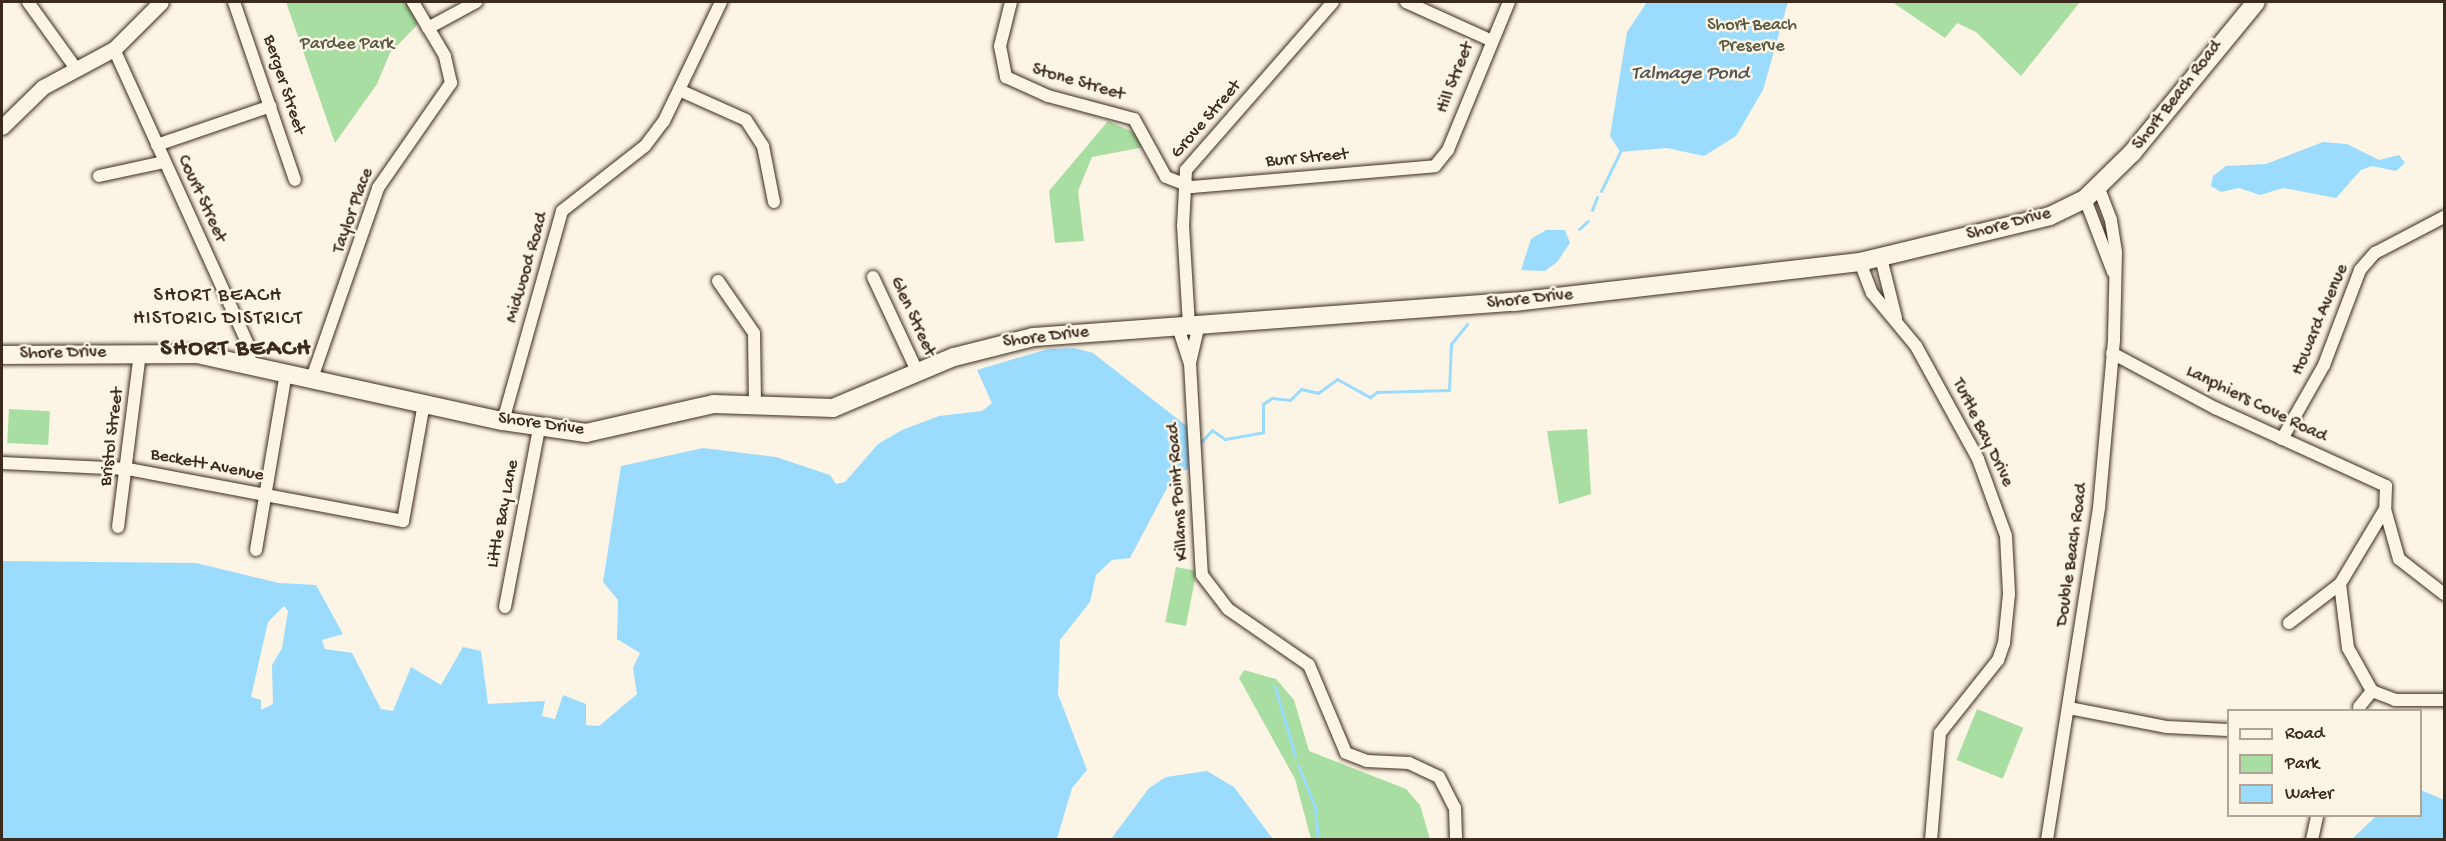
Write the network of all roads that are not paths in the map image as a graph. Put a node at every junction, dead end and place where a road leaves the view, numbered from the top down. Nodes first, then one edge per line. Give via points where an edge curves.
1 (28, 2) edge
2 (161, 2) edge
3 (234, 2) edge
4 (412, 2) edge
5 (476, 2) edge
6 (721, 2) edge
7 (1011, 2) edge
8 (1333, 2) edge
9 (1406, 2) edge
10 (1509, 2) edge
11 (2256, 2) edge
12 (428, 28) junction
13 (1490, 40) junction
14 (114, 49) junction
15 (77, 70) junction
16 (679, 90) junction
17 (271, 106) junction
18 (2, 128) edge
19 (157, 145) junction
20 (164, 162) junction
21 (1435, 166) joint
22 (99, 176) dead end
23 (295, 180) dead end
24 (1182, 187) junction
25 (2092, 194) junction
26 (774, 202) dead end
27 (2445, 217) edge
28 (1881, 258) junction
29 (1860, 262) junction
30 (873, 277) dead end
31 (718, 281) dead end
32 (1896, 318) junction
33 (1189, 326) junction
34 (140, 352) junction
35 (2112, 353) junction
36 (2, 355) edge
37 (1190, 363) junction
38 (249, 365) junction
39 (286, 372) junction
40 (918, 373) junction
41 (312, 378) junction
42 (424, 403) junction
43 (755, 406) junction
44 (502, 421) junction
45 (538, 428) junction
46 (2282, 439) junction
47 (2, 463) edge
48 (128, 469) junction
49 (265, 496) junction
50 (2385, 509) junction
51 (118, 527) dead end
52 (256, 550) dead end
53 (2340, 584) junction
54 (2445, 594) edge
55 (505, 607) dead end
56 (2289, 623) dead end
57 (2372, 692) junction
58 (2445, 700) edge
59 (2359, 707) dead end
60 (2068, 708) junction
61 (2227, 730) edge
62 (2318, 817) edge
63 (1456, 840) edge
64 (1931, 840) edge
65 (2047, 840) edge
66 (2312, 840) edge

1 - 15 street
2 - 14 street
3 - 17 street, Berger Street
4 - 12 street
5 - 12 street
6 - 16 street, Midwood Road
7 - 24 street, Stone Street via 1000,46 1006,77 1048,96 1134,119 1166,177
8 - 24 street, Grove Street via 1195,157
9 - 13 street
10 - 13 street, Hill Street
11 - 25 main road, Short Beach Road
12 - 41 street, Taylor Place via 452,70 447,92 378,188
13 - 21 street, Hill Street via 1448,150
14 - 15 street
14 - 19 street, Court Street
15 - 18 street via 22,102
16 - 26 street via 746,120 763,146
16 - 44 street, Midwood Road via 645,146 562,211
17 - 19 street
17 - 23 street, Berger Street
19 - 20 street, Court Street
20 - 22 street
20 - 38 street, Court Street via 250,349
21 - 24 street, Burr Street
24 - 33 street, Grove Street
25 - 28 main road, Shore Drive via 2050,216
25 - 35 street, Double Beach Road via 2114,273
27 - 46 street, Howard Avenue via 2375,253 2360,270 2324,365
28 - 29 main road, Shore Drive
28 - 32 street, Turtle Bay Drive
29 - 32 street, Turtle Bay Drive via 1872,293
29 - 33 main road, Shore Drive via 1515,302
30 - 40 street, Glen Street
31 - 43 street via 754,333
32 - 64 street, Turtle Bay Drive via 1978,459 2002,519 2008,569 2008,627 1998,660 1940,733
33 - 37 street, Killams Point Road
33 - 37 street, Killams Point Road
33 - 40 main road, Shore Drive via 1016,340
34 - 36 main road, Shore Drive
34 - 38 main road, Shore Drive via 187,353
34 - 48 street, Bristol Street
35 - 46 street, Lanphiers Cove Road
35 - 60 street, Double Beach Road via 2099,508
37 - 63 street, Killams Point Road via 1202,575 1228,609 1309,665 1346,753 1367,761 1409,763 1439,777 1455,808
38 - 39 main road, Shore Drive
39 - 41 main road, Shore Drive
39 - 49 street
40 - 43 main road, Shore Drive via 828,410
41 - 42 main road, Shore Drive
42 - 44 main road, Shore Drive
42 - 49 street, Beckett Avenue via 403,522
43 - 45 main road, Shore Drive via 698,406 602,432
44 - 45 main road, Shore Drive
45 - 55 street, Little Bay Lane
46 - 50 street, Lanphiers Cove Road via 2386,486
47 - 48 street, Beckett Avenue
48 - 49 street, Beckett Avenue
48 - 51 street, Bristol Street
49 - 52 street
50 - 53 street
50 - 54 street via 2399,558
53 - 56 street
53 - 57 street via 2348,648
57 - 58 street via 2395,700
57 - 59 street
60 - 61 street via 2167,727
60 - 65 street, Double Beach Road
62 - 66 street

